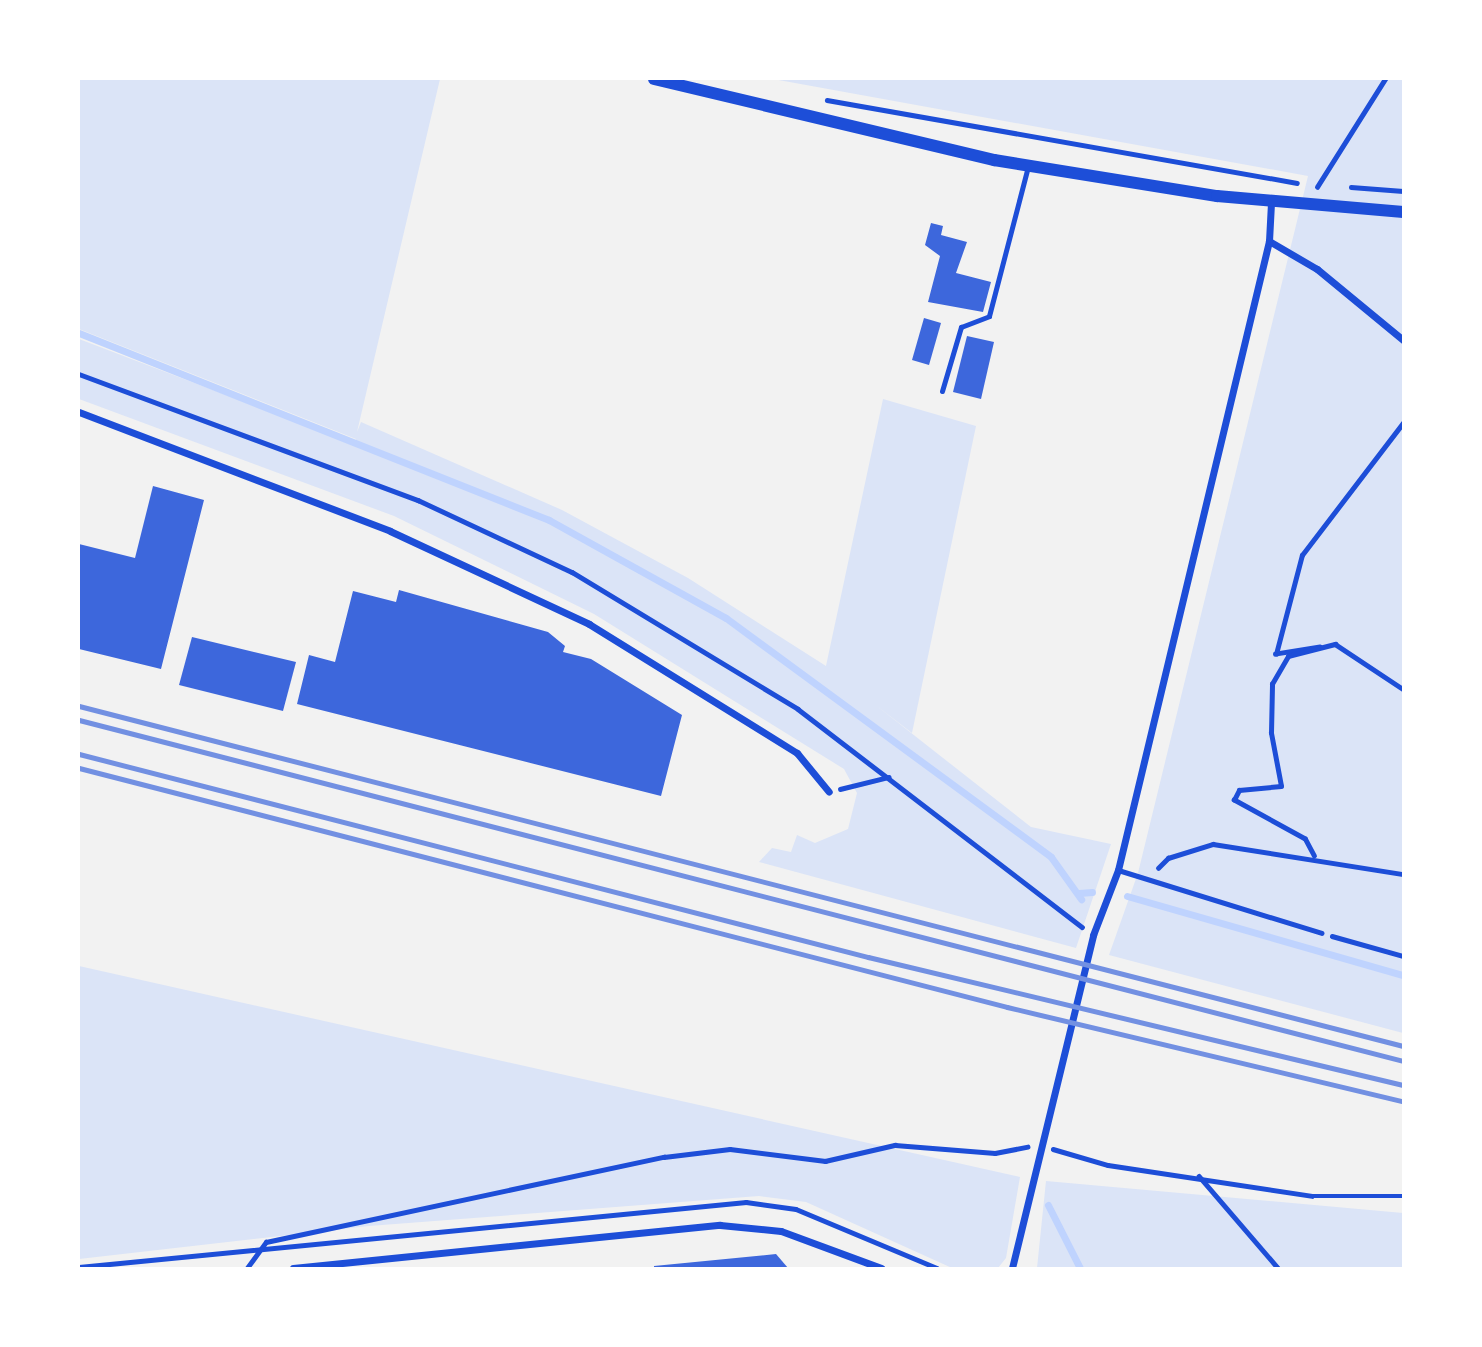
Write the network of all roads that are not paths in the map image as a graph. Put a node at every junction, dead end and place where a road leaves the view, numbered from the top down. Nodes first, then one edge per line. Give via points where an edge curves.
1 (654, 79) edge
2 (1028, 166) junction
3 (1271, 202) junction
4 (1403, 212) edge
5 (1269, 241) junction
6 (1403, 340) edge
7 (942, 391) dead end
8 (79, 412) edge
9 (829, 792) road end
10 (1118, 870) junction
11 (1321, 933) road end
12 (293, 1268) edge
13 (881, 1268) edge
14 (1012, 1268) edge

1 - 2 street via 828,125
2 - 3 street
2 - 7 lane via 989,316 961,327
3 - 4 street
3 - 5 street
5 - 6 street via 1317,269
5 - 10 street
8 - 9 street via 390,531 589,624 797,752
10 - 11 lane
10 - 14 street via 1093,935
12 - 13 street via 720,1225 782,1231

